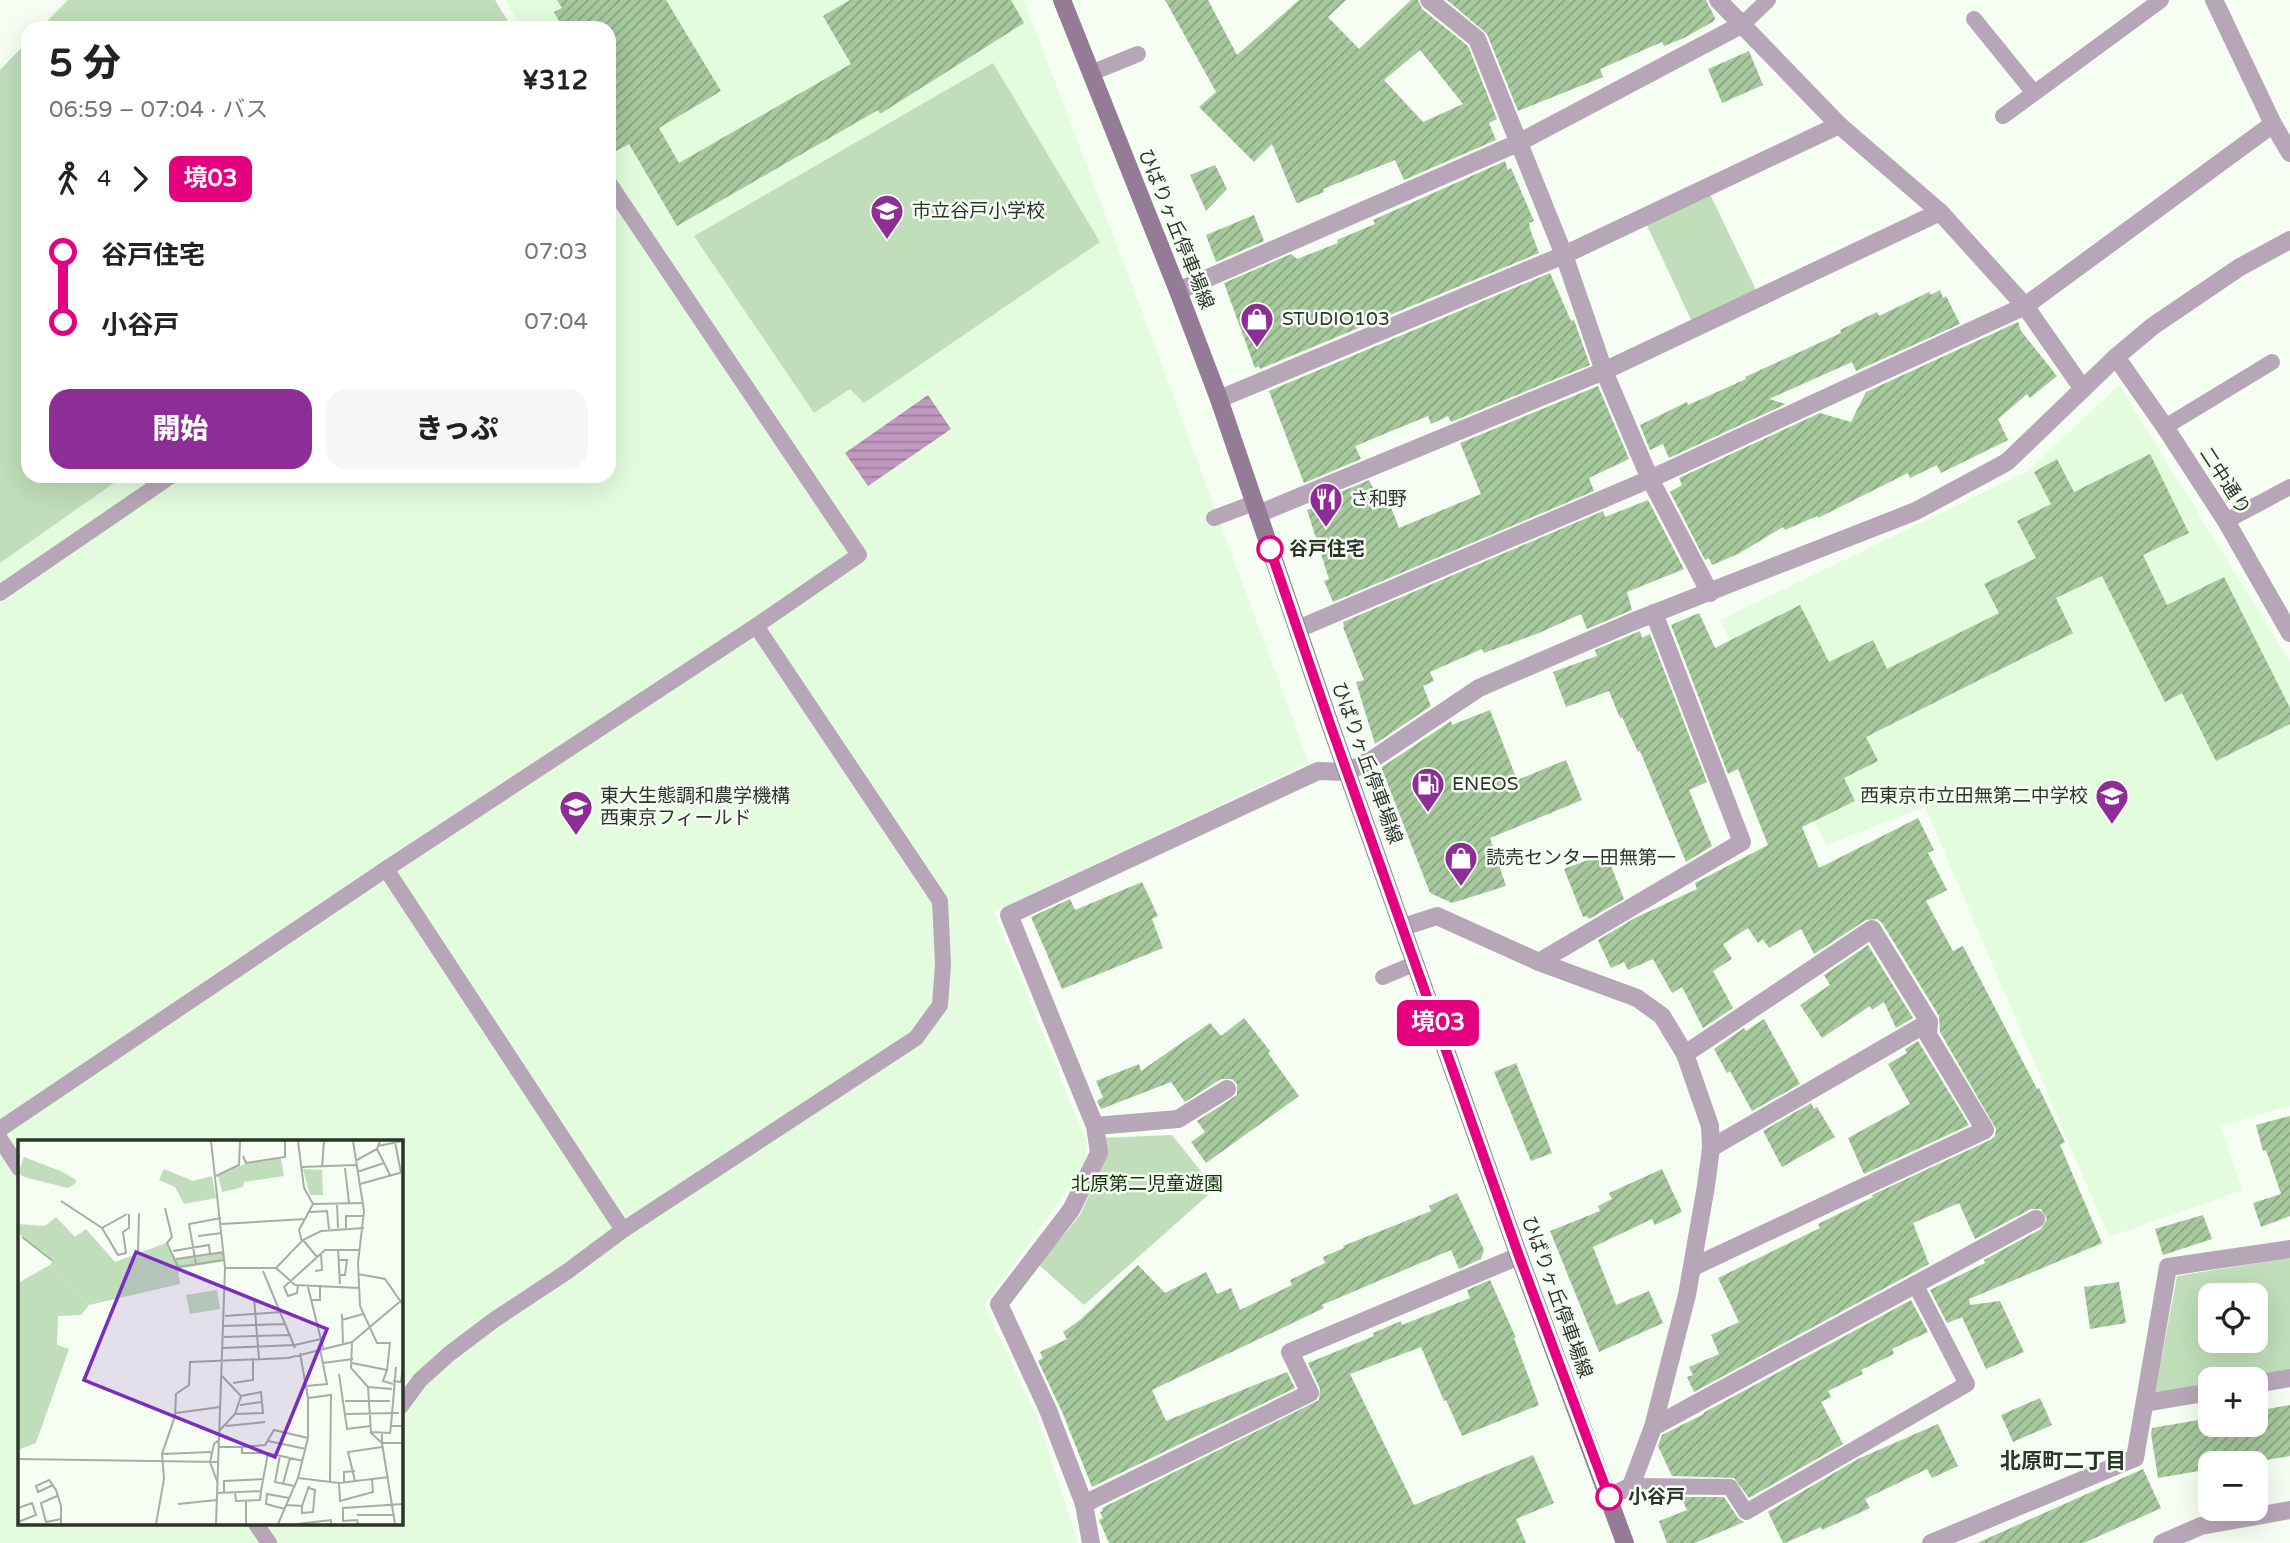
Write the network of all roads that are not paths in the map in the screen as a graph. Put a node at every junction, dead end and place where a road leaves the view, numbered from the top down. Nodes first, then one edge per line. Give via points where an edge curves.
1 (1062, 0) edge
2 (1429, 0) edge
3 (1718, 0) edge
4 (1768, 0) edge
5 (2161, 0) edge
6 (2214, 0) edge
7 (1974, 19) dead end
8 (1743, 24) junction
9 (1138, 54) dead end
10 (1091, 73) junction
11 (2034, 93) junction
12 (2003, 116) dead end
13 (2273, 124) junction
14 (1839, 125) junction
15 (1518, 143) junction
16 (2290, 153) edge
17 (616, 193) edge
18 (1940, 212) junction
19 (2290, 240) edge
20 (1564, 255) junction
21 (1178, 290) junction
22 (2025, 306) junction
23 (2116, 357) junction
24 (2272, 362) dead end
25 (1604, 371) junction
26 (2083, 389) junction
27 (1219, 399) junction
28 (2165, 427) junction
29 (1650, 479) junction
30 (161, 483) edge
31 (2290, 487) edge
32 (1256, 508) junction
33 (1214, 518) dead end
34 (2226, 521) junction
35 (0, 593) edge
36 (1710, 593) junction
37 (1654, 613) junction
38 (756, 626) junction
39 (1298, 629) junction
40 (2290, 633) edge
41 (1347, 772) junction
42 (386, 869) junction
43 (1404, 927) junction
44 (1539, 962) junction
45 (1416, 963) junction
46 (1383, 977) dead end
47 (1929, 1022) junction
48 (1685, 1054) junction
49 (1227, 1089) dead end
50 (1095, 1126) junction
51 (0, 1129) edge
52 (0, 1139) edge
53 (1711, 1148) junction
54 (18, 1166) edge
55 (2036, 1219) dead end
56 (623, 1230) junction
57 (2290, 1249) edge
58 (1519, 1256) junction
59 (1693, 1267) junction
60 (1916, 1284) junction
61 (2290, 1378) edge
62 (2268, 1382) edge
63 (2198, 1394) edge
64 (2145, 1402) junction
65 (402, 1405) edge
66 (1653, 1427) junction
67 (1631, 1486) junction
68 (1609, 1497) junction
69 (1084, 1504) junction
70 (2290, 1510) edge
71 (259, 1526) edge
72 (2203, 1534) edge
73 (269, 1543) edge
74 (1091, 1543) edge
75 (1625, 1543) edge
76 (1931, 1543) edge
77 (2162, 1543) edge

1 - 10 main road, ひばりヶ丘停車場線
2 - 15 street via 1477,39
3 - 8 street
4 - 8 lane
5 - 11 lane
6 - 13 street
7 - 11 lane
8 - 14 street
8 - 15 street
9 - 10 lane
10 - 21 main road, ひばりヶ丘停車場線
11 - 12 lane
13 - 16 street
13 - 22 street
14 - 18 street
14 - 20 street
15 - 20 street
15 - 21 street
17 - 38 lane via 859,555
18 - 22 street
18 - 25 street
19 - 23 street via 2240,267
20 - 25 street
20 - 27 street
21 - 27 main road, ひばりヶ丘停車場線
22 - 26 street
22 - 29 street
23 - 26 street
23 - 28 street, 二中通り
24 - 28 lane
25 - 29 street
25 - 32 street
26 - 36 street via 2007,462 1916,511
27 - 32 main road, ひばりヶ丘停車場線
28 - 34 street, 二中通り
29 - 36 street
29 - 39 street
30 - 35 lane
31 - 34 lane
32 - 33 lane
32 - 39 main road, ひばりヶ丘停車場線
34 - 40 street, 二中通り
36 - 37 street
37 - 41 street via 1479,688
37 - 44 street via 1742,842
38 - 42 lane
38 - 56 lane via 940,901 940,1005 916,1038
39 - 41 main road, ひばりヶ丘停車場線
41 - 43 main road, ひばりヶ丘停車場線
41 - 50 street via 1318,771 1009,915 1069,1047
42 - 51 lane
42 - 56 lane
43 - 44 street via 1437,916
43 - 45 main road, ひばりヶ丘停車場線
44 - 48 street via 1637,998 1662,1016
45 - 46 lane
45 - 58 main road, ひばりヶ丘停車場線
47 - 48 street via 1872,929
47 - 53 street
47 - 59 street via 1928,1035 1985,1130
48 - 53 street via 1710,1126
49 - 50 street via 1178,1119
50 - 69 street via 1099,1153 1072,1210 999,1304 1048,1410
52 - 54 lane
53 - 59 street
55 - 60 street
56 - 65 lane via 449,1354 420,1380
57 - 64 street via 2168,1267
58 - 68 main road, ひばりヶ丘停車場線
58 - 69 street via 1290,1352 1310,1394
59 - 66 street
60 - 66 street
60 - 67 lane via 1967,1384 1746,1512 1730,1487
61 - 62 street
63 - 64 street
64 - 76 street via 2135,1458
66 - 67 street
67 - 68 street
68 - 75 main road, ひばりヶ丘停車場線
69 - 74 street
70 - 72 street
71 - 73 lane
72 - 77 street

